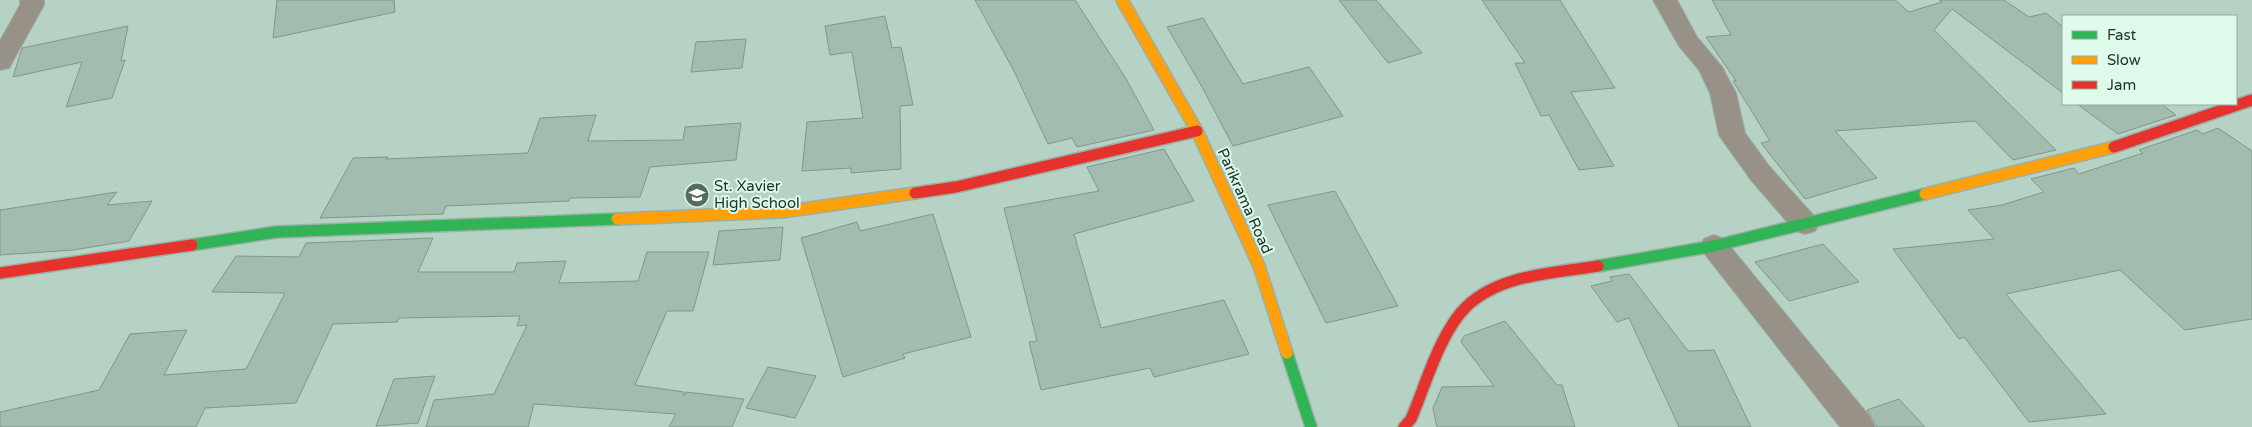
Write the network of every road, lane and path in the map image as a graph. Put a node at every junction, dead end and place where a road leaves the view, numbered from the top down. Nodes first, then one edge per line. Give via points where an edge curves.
1 (32, 0) edge
2 (1122, 0) edge
3 (1665, 0) edge
4 (0, 62) edge
5 (2252, 100) edge
6 (1197, 131) junction
7 (1805, 224) junction
8 (1714, 246) junction
9 (0, 273) edge
10 (1312, 427) edge
11 (1404, 427) edge
12 (1859, 427) edge

1 - 4 street
2 - 6 street, Parikrama Road
3 - 7 street via 1687,41 1710,67 1723,93 1732,135
5 - 7 street via 2114,147
6 - 9 street via 956,187 782,212 276,232
6 - 10 street, Parikrama Road via 1258,266
7 - 8 street
8 - 11 street via 1513,281 1490,290 1467,306 1454,326 1412,419
8 - 12 street

